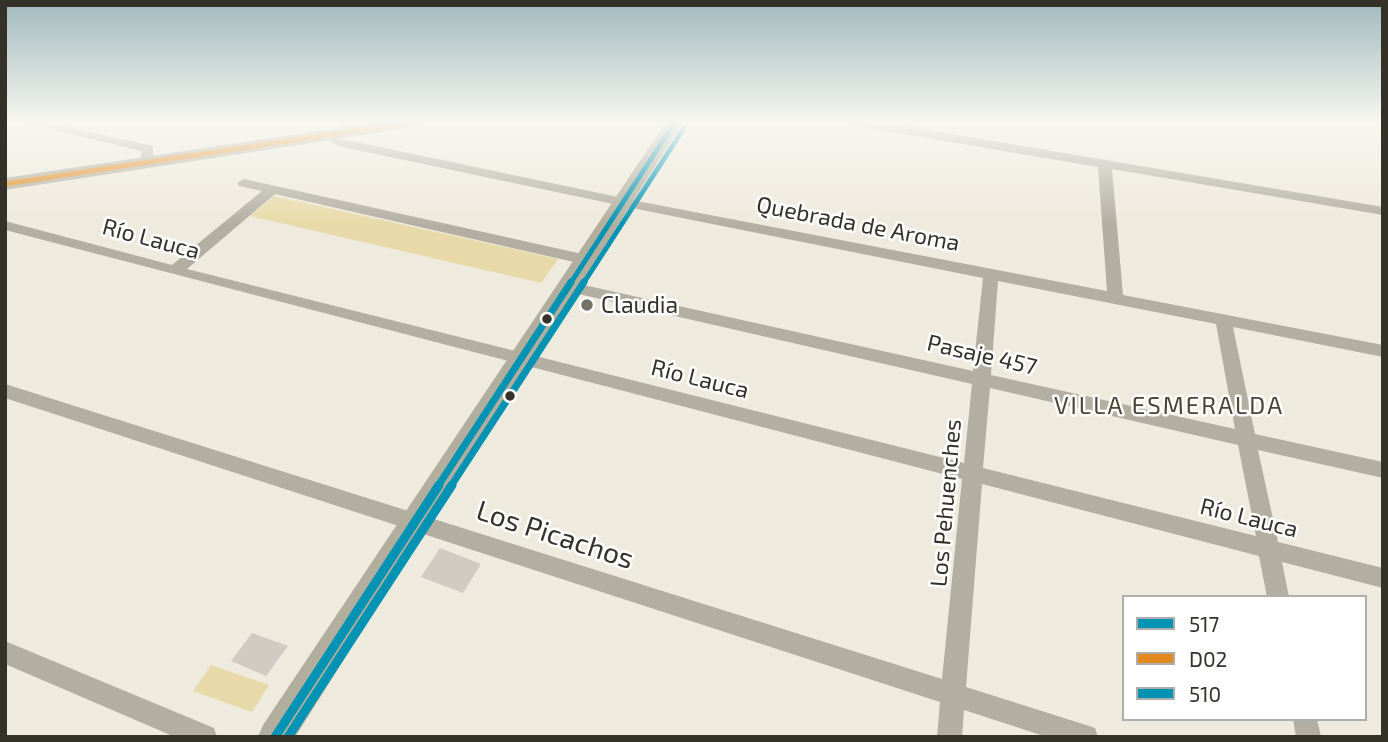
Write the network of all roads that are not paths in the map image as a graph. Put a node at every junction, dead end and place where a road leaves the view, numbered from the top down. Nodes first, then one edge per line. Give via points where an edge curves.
1 (141, 157) edge
2 (144, 157) edge
3 (409, 157) edge
4 (653, 157) edge
5 (1061, 157) edge
6 (1105, 164) junction
7 (5, 170) edge
8 (244, 183) dead end
9 (5, 184) edge
10 (272, 190) junction
11 (625, 201) junction
12 (1383, 211) edge
13 (5, 225) edge
14 (587, 260) junction
15 (175, 271) junction
16 (991, 273) junction
17 (569, 287) junction
18 (1115, 298) junction
19 (1223, 319) junction
20 (1383, 351) edge
21 (522, 360) junction
22 (982, 380) junction
23 (5, 391) edge
24 (1246, 439) junction
25 (1383, 470) edge
26 (973, 474) junction
27 (416, 522) junction
28 (1267, 548) junction
29 (1383, 578) edge
30 (1278, 595) edge
31 (5, 652) edge
32 (953, 694) junction
33 (205, 737) edge
34 (275, 737) edge
35 (949, 737) edge
36 (1086, 737) edge

1 - 7 main road
2 - 9 main road
3 - 11 street, Quebrada de Aroma
4 - 11 main road
5 - 6 street
6 - 12 street
6 - 18 street
8 - 10 street
10 - 14 street
10 - 15 street
11 - 14 main road
11 - 16 street, Quebrada de Aroma
13 - 15 street, Río Lauca
14 - 17 main road
15 - 21 street, Río Lauca
16 - 18 street, Quebrada de Aroma
16 - 22 street, Los Pehuenches
17 - 21 main road
17 - 22 street, Pasaje 457
18 - 19 street, Quebrada de Aroma
19 - 20 street, Quebrada de Aroma
19 - 24 street
21 - 26 street, Río Lauca
21 - 27 main road
22 - 24 street, Pasaje 457
22 - 26 street, Los Pehuenches
23 - 27 street, Los Picachos
24 - 25 street, Pasaje 457
24 - 28 street
26 - 28 street, Río Lauca
26 - 32 street, Los Pehuenches
27 - 32 street, Los Picachos
27 - 34 main road
28 - 29 street, Río Lauca
28 - 30 street
31 - 33 street
32 - 35 street, Los Pehuenches
32 - 36 street, Los Picachos

